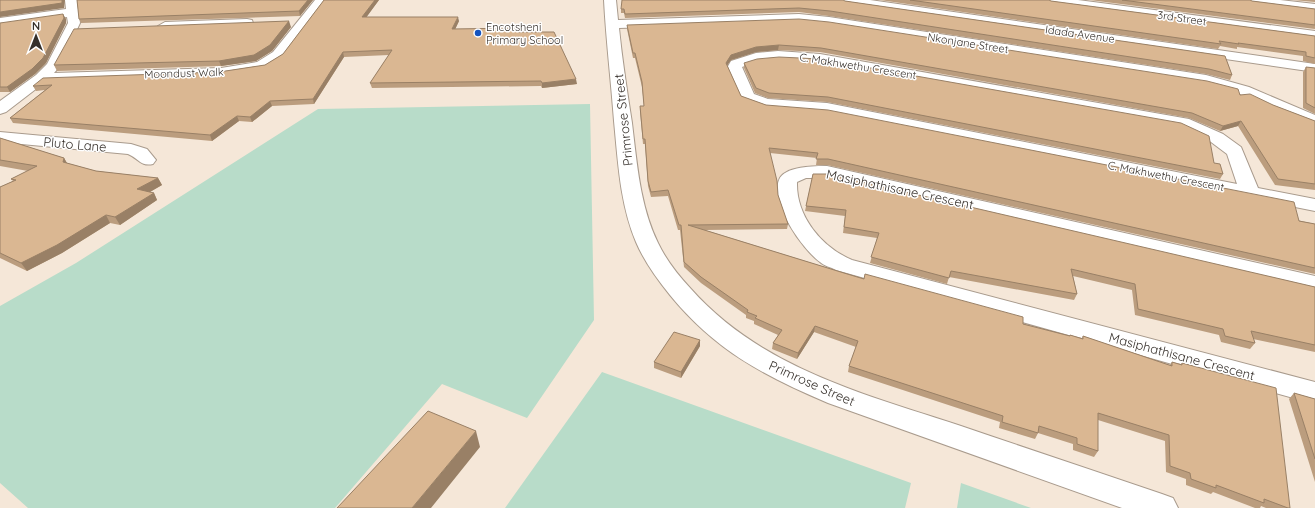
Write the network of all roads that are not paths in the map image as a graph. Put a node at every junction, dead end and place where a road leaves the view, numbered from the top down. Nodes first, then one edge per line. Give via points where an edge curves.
1 (321, 0) edge
2 (610, 0) edge
3 (845, 0) edge
4 (1050, 0) edge
5 (1250, 0) edge
6 (72, 6) edge
7 (1315, 8) edge
8 (304, 21) junction
9 (0, 22) edge
10 (288, 22) edge
11 (256, 23) edge
12 (612, 24) junction
13 (156, 26) edge
14 (87, 29) edge
15 (72, 30) junction
16 (1271, 30) junction
17 (1315, 35) edge
18 (1288, 64) junction
19 (1315, 68) edge
20 (41, 78) junction
21 (0, 109) edge
22 (1315, 121) edge
23 (0, 137) edge
24 (146, 160) dead end
25 (1250, 192) junction
26 (1315, 205) edge
27 (1315, 284) edge
28 (1315, 393) edge
29 (1162, 508) edge

1 - 8 street, Moondust Walk
2 - 12 street, Primrose Street
3 - 18 street, Idada Avenue
4 - 16 street, 3rd Street
5 - 7 street
6 - 9 street
6 - 15 street
8 - 10 street
8 - 20 street, Moondust Walk via 278,55 256,68 221,72
11 - 13 street
12 - 22 street, Nkonjane Street via 792,18 822,20 1206,80 1243,90
12 - 29 street, Primrose Street via 636,215 647,243 662,269 681,295 707,321 743,350 787,375 836,395
14 - 15 street
15 - 20 street via 53,66
16 - 17 street, 3rd Street
16 - 18 street
18 - 19 street, Idada Avenue
20 - 21 street
23 - 24 street, Pluto Lane via 131,149 141,153
25 - 25 street, C. Makhwethu Crescent via 1235,151 1217,138 1176,121 820,58 752,58 736,64 734,68 748,97 766,104 827,108
25 - 26 street, C. Makhwethu Crescent
27 - 28 street, Masiphathisane Crescent via 834,173 811,171 796,174 788,180 786,189 807,237 826,257 844,264

